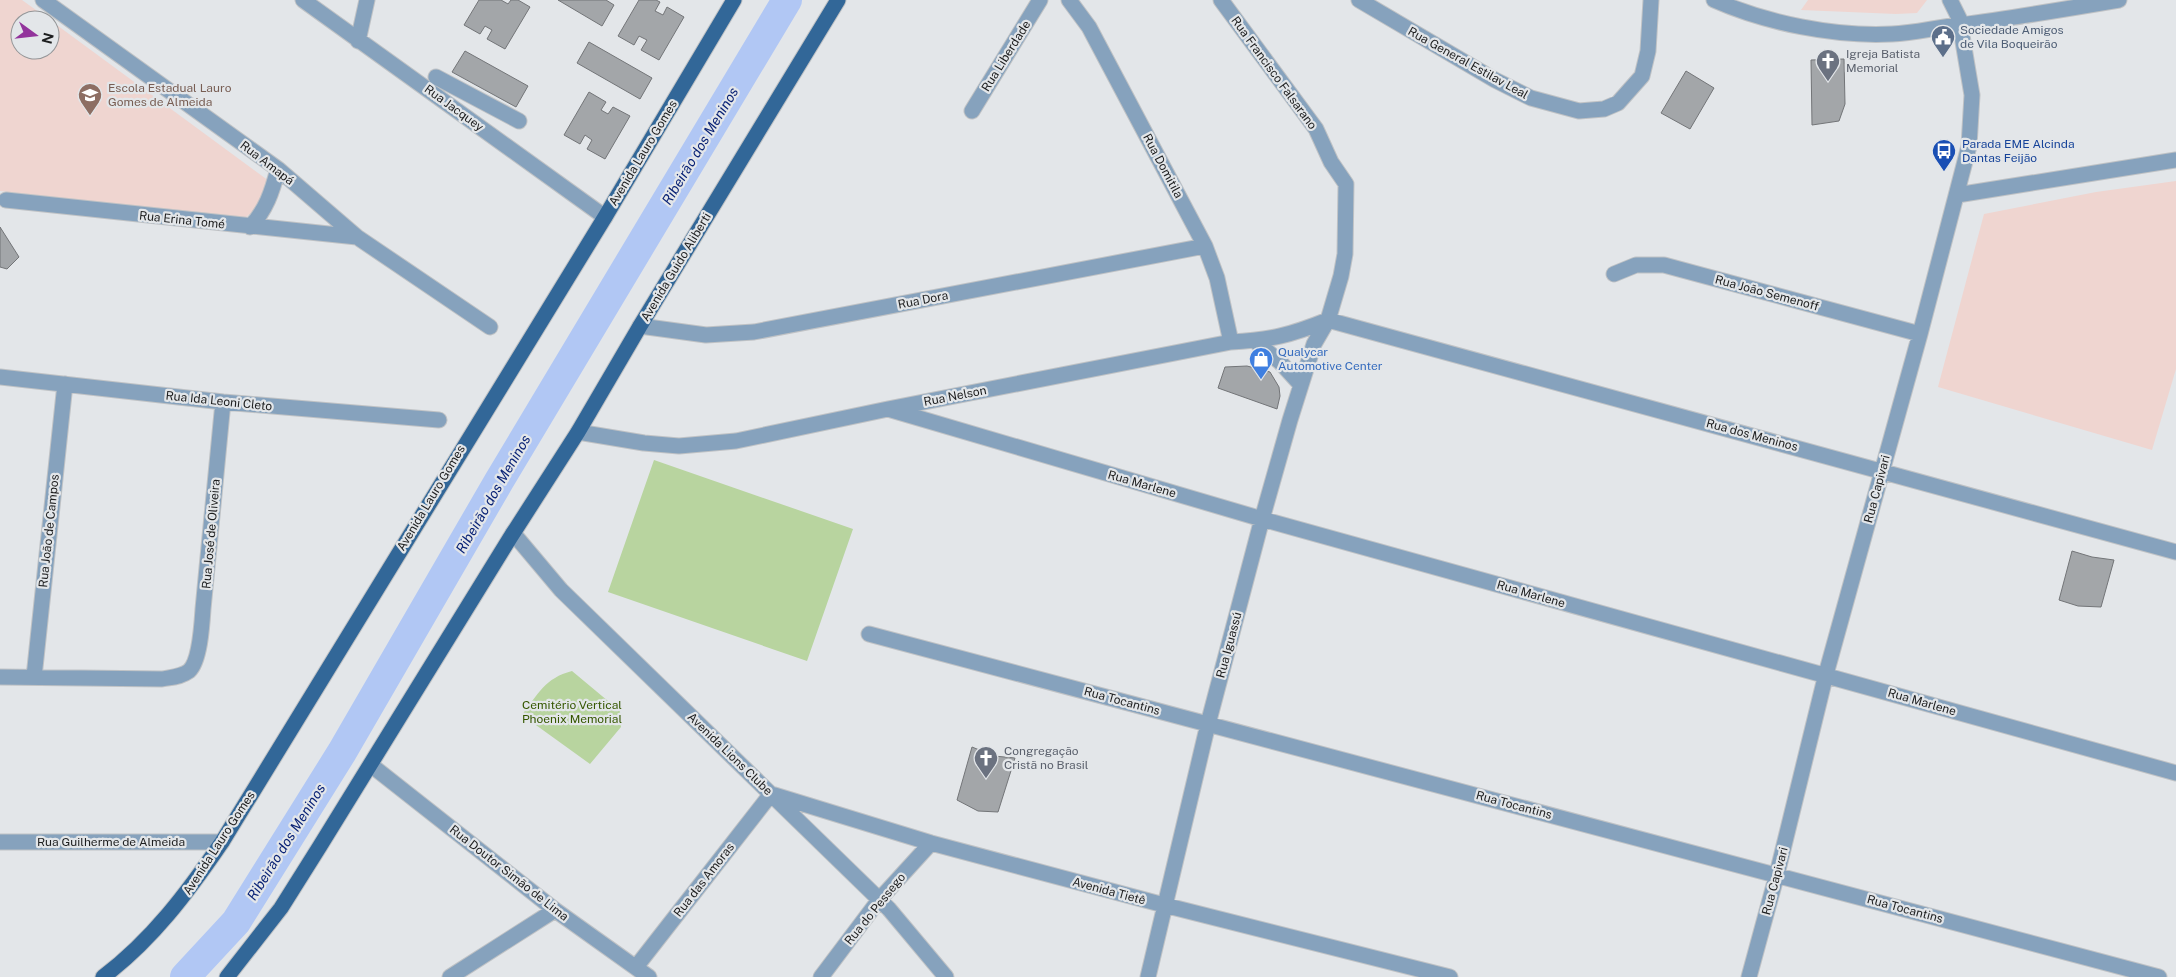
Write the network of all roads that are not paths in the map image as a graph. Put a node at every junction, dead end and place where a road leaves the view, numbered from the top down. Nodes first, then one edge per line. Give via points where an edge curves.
1 (42, 0) edge
2 (302, 0) edge
3 (367, 0) edge
4 (734, 0) edge
5 (838, 0) edge
6 (1040, 0) edge
7 (1069, 0) edge
8 (1221, 0) edge
9 (1359, 0) edge
10 (1651, 0) edge
11 (1714, 0) edge
12 (1950, 0) edge
13 (2118, 0) edge
14 (1960, 25) junction
15 (358, 41) junction
16 (436, 77) dead end
17 (972, 111) dead end
18 (520, 121) dead end
19 (2176, 160) edge
20 (278, 169) junction
21 (1956, 195) junction
22 (6, 200) dead end
23 (605, 217) junction
24 (250, 227) junction
25 (357, 238) junction
26 (1205, 246) junction
27 (1614, 274) dead end
28 (1328, 320) junction
29 (640, 326) junction
30 (490, 327) dead end
31 (1920, 334) junction
32 (1255, 341) junction
33 (1231, 342) junction
34 (0, 377) edge
35 (65, 384) junction
36 (1301, 385) junction
37 (223, 402) junction
38 (888, 409) junction
39 (438, 420) dead end
40 (578, 432) junction
41 (1882, 470) junction
42 (1262, 519) junction
43 (513, 533) junction
44 (2176, 552) edge
45 (869, 634) dead end
46 (1826, 674) junction
47 (0, 677) edge
48 (34, 677) junction
49 (1208, 724) junction
50 (371, 765) junction
51 (2176, 773) edge
52 (771, 794) junction
53 (0, 842) edge
54 (222, 842) junction
55 (931, 843) junction
56 (1778, 874) junction
57 (879, 900) junction
58 (1164, 906) junction
59 (555, 910) junction
60 (636, 967) junction
61 (103, 977) edge
62 (227, 977) edge
63 (450, 977) edge
64 (650, 977) edge
65 (821, 977) edge
66 (946, 977) edge
67 (1148, 977) edge
68 (1450, 977) edge
69 (1749, 977) edge
70 (2159, 977) edge

1 - 20 street, Rua Amapá
2 - 15 street, Rua Jacquey
3 - 15 street
4 - 23 main road, Avenida Lauro Gomes
5 - 29 main road, Avenida Guido Aliberti
6 - 17 street, Rua Liberdade
7 - 26 street, Rua Domitila via 1089,28
8 - 28 street, Rua Francisco Falsarano via 1316,129 1331,162 1346,184 1345,254
9 - 10 street, Rua General Estilav Leal via 1495,80 1531,98 1579,111 1604,109 1618,103 1642,76 1649,43
11 - 14 street via 1774,20 1833,32 1893,34
12 - 14 street, Rua Capivari
13 - 14 street
14 - 21 street, Rua Capivari via 1972,96 1968,146
15 - 23 street, Rua Jacquey
16 - 18 street
19 - 21 street
20 - 24 street via 270,199
20 - 25 street, Rua Amapá
21 - 31 street, Rua Capivari
22 - 24 street, Rua Erina Tomé
23 - 54 main road, Avenida Lauro Gomes
24 - 25 street, Rua Erina Tomé
25 - 30 street, Rua Amapá
26 - 29 street, Rua Dora via 754,332 706,335
26 - 33 street, Rua Domitila via 1217,278
27 - 31 street, Rua João Semenoff via 1636,265 1664,265
28 - 32 street, Rua Nelson via 1291,335
28 - 36 street, Rua Iguassú via 1314,344
28 - 41 street, Rua dos Meninos
29 - 40 main road, Avenida Guido Aliberti
31 - 41 street, Rua Capivari
32 - 33 street, Rua Nelson
32 - 36 street
33 - 38 street, Rua Nelson
34 - 35 street, Rua Ida Leoni Cleto
35 - 37 street, Rua Ida Leoni Cleto
35 - 48 street, Rua João de Campos
36 - 42 street, Rua Iguassú
37 - 39 street, Rua Ida Leoni Cleto
37 - 48 street, Rua José de Oliveira via 200,640 194,665 178,676 162,679
38 - 40 street, Rua Nelson via 703,445 644,443
38 - 42 street, Rua Marlene
40 - 43 main road, Avenida Guido Aliberti
41 - 44 street, Rua dos Meninos
41 - 46 street, Rua Capivari
42 - 46 street, Rua Marlene
42 - 49 street, Rua Iguassú
43 - 50 main road
43 - 52 street, Avenida Lions Clube via 561,590
45 - 49 street, Rua Tocantins
46 - 51 street, Rua Marlene
46 - 56 street, Rua Capivari
47 - 48 street
49 - 56 street, Rua Tocantins
49 - 58 street, Rua Iguassú
50 - 59 street, Rua Doutor Simão de Lima
50 - 62 main road via 281,908
52 - 55 street, Avenida Tietê
52 - 57 street, Avenida Lions Clube
52 - 60 street, Rua das Amoras
53 - 54 street, Rua Guilherme de Almeida
54 - 61 main road, Avenida Lauro Gomes via 165,920
55 - 57 street, Rua do Pessego
55 - 58 street, Avenida Tietê
56 - 69 street, Rua Capivari
56 - 70 street, Rua Tocantins
57 - 65 street, Rua do Pessego
57 - 66 street, Avenida Lions Clube
58 - 67 street, Rua Iguassú
58 - 68 street, Avenida Tietê
59 - 60 street, Rua Doutor Simão de Lima
59 - 63 street
60 - 64 street, Rua Doutor Simão de Lima

